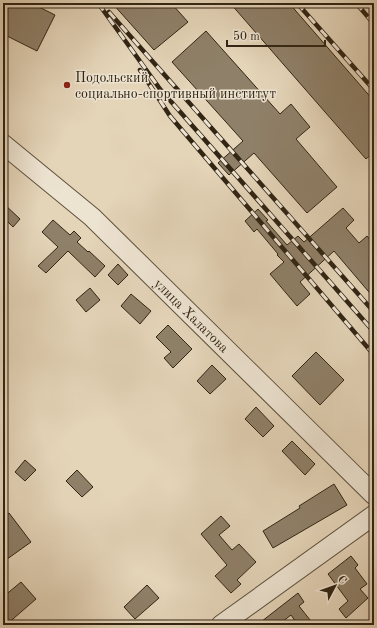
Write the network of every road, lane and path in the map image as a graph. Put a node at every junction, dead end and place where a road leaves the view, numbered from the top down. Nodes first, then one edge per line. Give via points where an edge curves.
1 (3, 144) edge
2 (374, 495) edge
3 (374, 515) edge
4 (221, 625) edge

1 - 2 street, улица Халатова via 92,217
3 - 4 street

